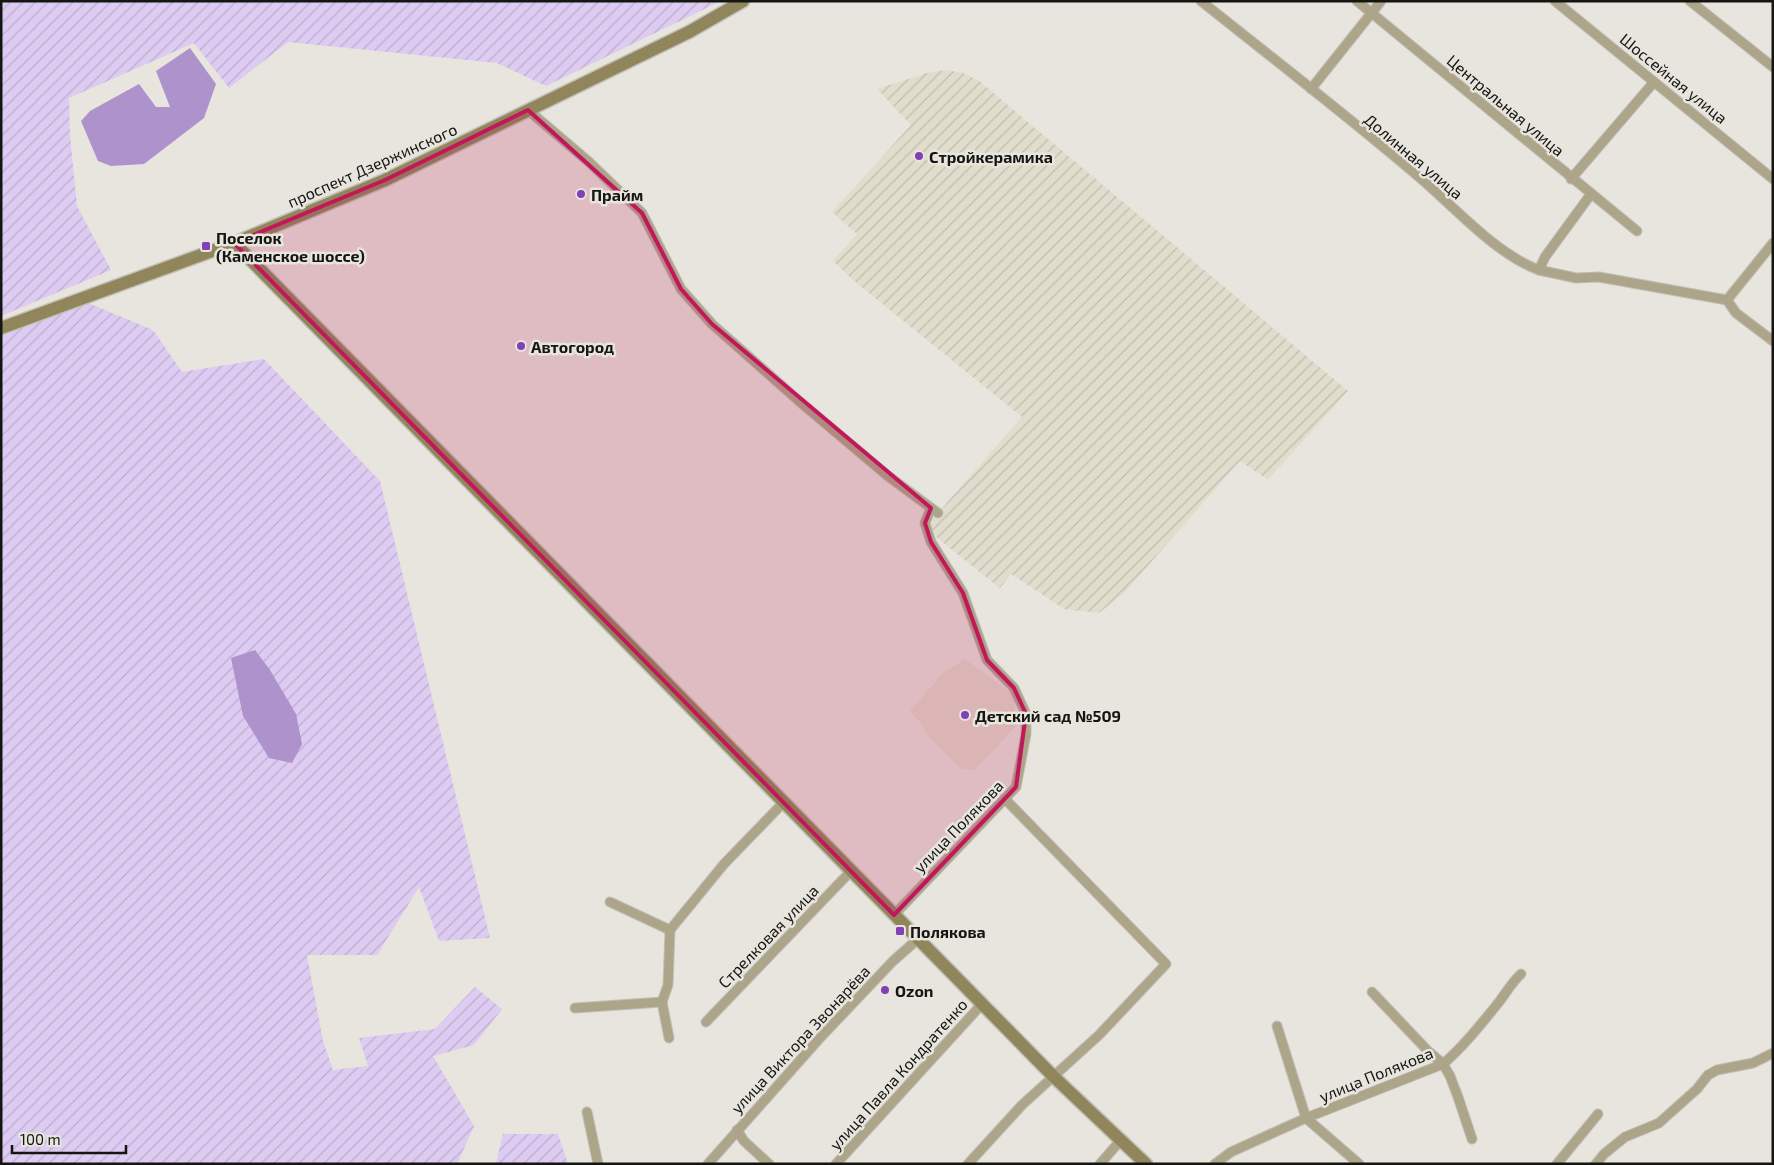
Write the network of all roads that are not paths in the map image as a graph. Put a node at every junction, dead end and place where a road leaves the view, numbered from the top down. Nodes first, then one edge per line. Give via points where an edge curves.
1 (743, 1) edge
2 (1202, 1) edge
3 (1357, 1) edge
4 (1381, 1) edge
5 (1555, 1) edge
6 (1690, 1) edge
7 (1371, 13) junction
8 (1773, 67) edge
9 (1654, 82) junction
10 (1311, 89) junction
11 (528, 110) junction
12 (1571, 179) junction
13 (1773, 179) edge
14 (1591, 194) junction
15 (1637, 231) dead end
16 (234, 243) junction
17 (1773, 243) edge
18 (1540, 270) junction
19 (1727, 300) junction
20 (1, 328) edge
21 (1773, 341) edge
22 (1005, 799) junction
23 (784, 802) junction
24 (851, 871) junction
25 (610, 902) dead end
26 (894, 915) junction
27 (670, 930) junction
28 (918, 939) junction
29 (1521, 974) dead end
30 (1372, 992) dead end
31 (662, 1002) junction
32 (982, 1004) junction
33 (575, 1008) dead end
34 (706, 1022) dead end
35 (1277, 1026) dead end
36 (669, 1038) dead end
37 (1773, 1053) edge
38 (1443, 1064) junction
39 (1054, 1077) junction
40 (588, 1112) dead end
41 (1598, 1114) dead end
42 (1306, 1118) junction
43 (736, 1130) junction
44 (1472, 1139) dead end
45 (1120, 1141) junction
46 (598, 1164) edge
47 (708, 1164) edge
48 (769, 1164) edge
49 (836, 1164) edge
50 (968, 1164) edge
51 (1100, 1164) edge
52 (1146, 1164) edge
53 (1215, 1164) edge
54 (1359, 1164) edge
55 (1557, 1164) edge
56 (1596, 1164) edge

1 - 11 street, проспект Дзержинского via 689,32
2 - 10 street, Долинная улица
3 - 7 street, Центральная улица
4 - 7 street
5 - 9 street, Шоссейная улица
6 - 8 street
7 - 10 street
7 - 12 street, Центральная улица
9 - 12 street
9 - 13 street, Шоссейная улица
10 - 18 street, Долинная улица via 1496,244 1527,266
11 - 16 street, проспект Дзержинского via 384,180
11 - 22 street, улица Полякова via 642,213 681,289 712,324 888,476 934,511 925,523 931,542 963,593 988,660 1014,688 1026,714 1018,780
12 - 14 street, Центральная улица
14 - 15 street, Центральная улица
14 - 18 street via 1545,257
16 - 20 street, проспект Дзержинского
16 - 23 street
17 - 19 street
18 - 19 street, Долинная улица
19 - 21 street via 1736,313
22 - 26 street, улица Полякова
22 - 39 street via 1166,964
23 - 24 street
23 - 27 street via 724,864
24 - 26 street
24 - 34 street, Стрелковая улица
25 - 27 street
26 - 28 street
27 - 31 street via 668,985
28 - 32 street
28 - 43 street, улица Виктора Звонарёва via 893,961
29 - 38 street, улица Полякова
30 - 38 street
31 - 33 street
31 - 36 street
32 - 39 street
32 - 49 street, улица Павла Кондратенко
35 - 42 street
37 - 56 street via 1753,1063 1717,1070 1708,1075 1659,1123 1625,1138
38 - 42 street, улица Полякова
38 - 44 street
39 - 45 street
39 - 50 street via 1022,1105
40 - 46 street
41 - 55 street
42 - 53 street, улица Полякова via 1231,1152
42 - 54 street
43 - 47 street, улица Виктора Звонарёва
43 - 48 street
45 - 51 street
45 - 52 street

